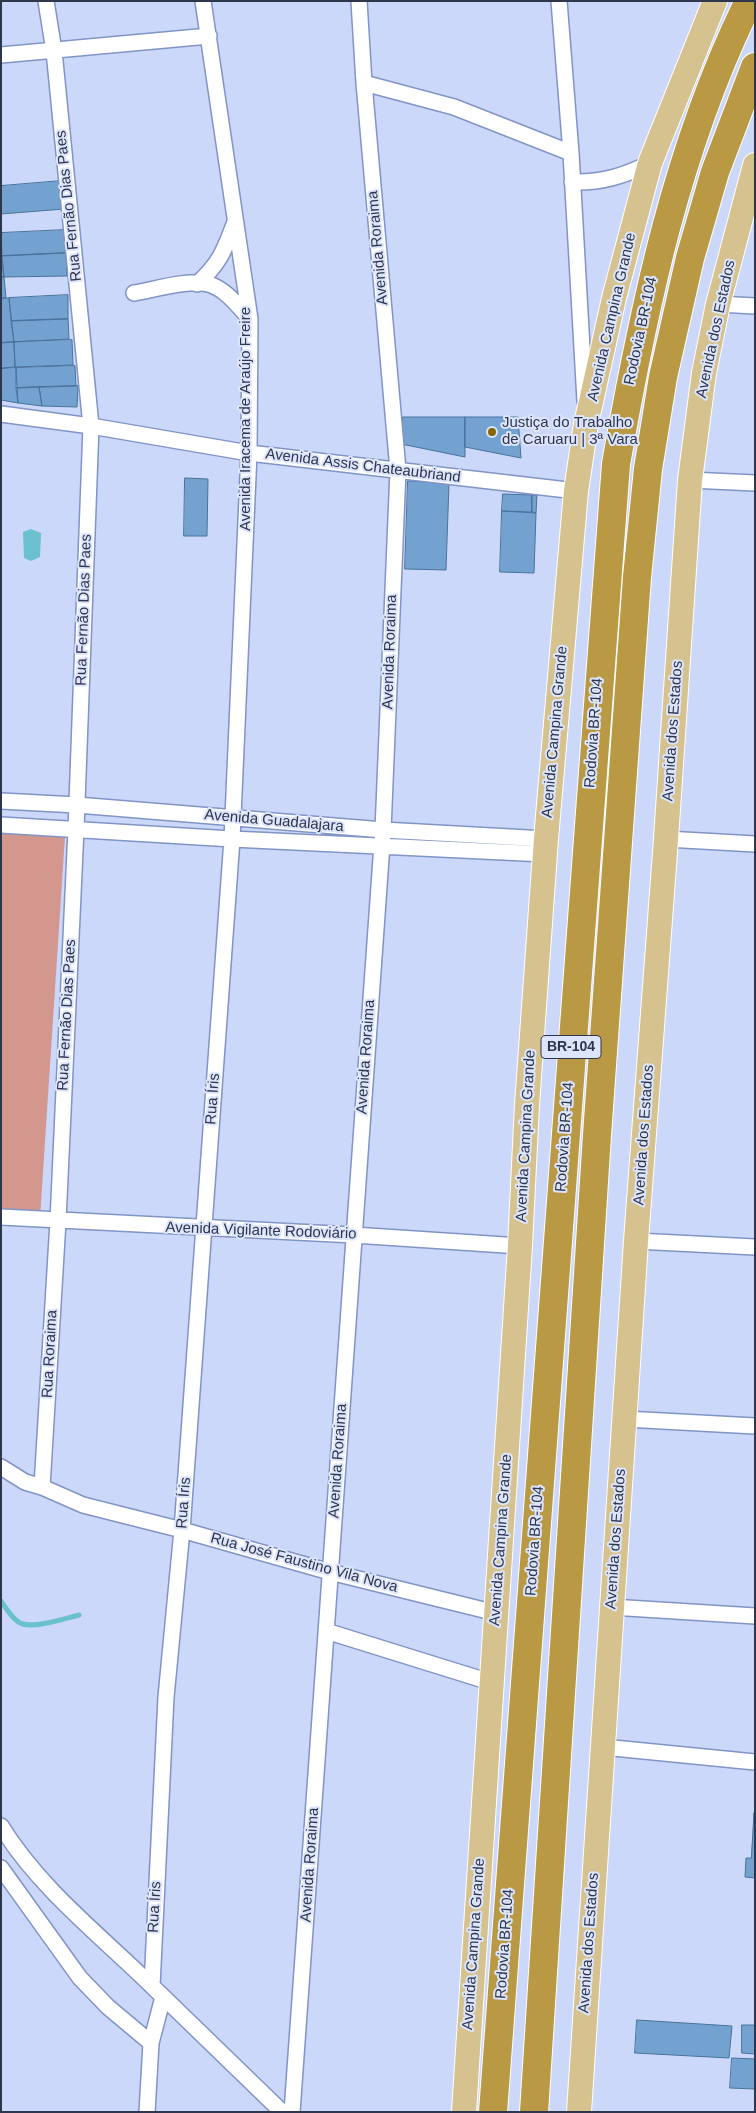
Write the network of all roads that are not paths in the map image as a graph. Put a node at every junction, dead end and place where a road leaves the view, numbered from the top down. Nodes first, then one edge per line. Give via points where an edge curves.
1 (46, 1) edge
2 (203, 1) edge
3 (360, 1) edge
4 (559, 1) edge
5 (714, 1) edge
6 (749, 1) edge
7 (209, 36) junction
8 (54, 51) junction
9 (1, 55) edge
10 (755, 68) edge
11 (364, 83) junction
12 (571, 153) junction
13 (650, 163) junction
14 (755, 165) edge
15 (572, 182) junction
16 (236, 220) junction
17 (197, 284) junction
18 (134, 293) dead end
19 (718, 304) junction
20 (755, 306) edge
21 (250, 318) junction
22 (1, 414) edge
23 (586, 424) junction
24 (91, 426) junction
25 (249, 452) junction
26 (398, 470) junction
27 (690, 480) junction
28 (755, 483) edge
29 (576, 491) junction
30 (1, 801) edge
31 (77, 805) junction
32 (234, 818) junction
33 (1, 825) edge
34 (76, 829) junction
35 (383, 830) junction
36 (232, 839) junction
37 (666, 839) junction
38 (755, 844) edge
39 (381, 847) junction
40 (546, 847) junction
41 (1, 1217) edge
42 (58, 1221) junction
43 (203, 1229) junction
44 (354, 1234) junction
45 (636, 1241) junction
46 (520, 1246) junction
47 (755, 1247) edge
48 (624, 1419) junction
49 (755, 1426) edge
50 (1, 1467) edge
51 (42, 1487) junction
52 (182, 1530) junction
53 (330, 1572) junction
54 (611, 1606) junction
55 (496, 1613) junction
56 (755, 1616) edge
57 (326, 1631) junction
58 (490, 1682) junction
59 (603, 1747) junction
60 (755, 1762) edge
61 (1, 1826) edge
62 (1, 1868) edge
63 (152, 1986) junction
64 (163, 1998) junction
65 (152, 2043) junction
66 (147, 2112) edge
67 (282, 2112) edge
68 (292, 2112) edge
69 (464, 2112) edge
70 (493, 2112) edge
71 (534, 2112) edge
72 (579, 2112) edge

1 - 8 street, Rua Fernão Dias Paes
2 - 7 street, Avenida Iracema de Araújo Freire
3 - 11 street, Avenida Roraima
4 - 12 street
5 - 13 main road, Avenida Campina Grande
6 - 70 highway, Rodovia BR-104 / BR-104 via 708,96 679,180 656,261 616,464
7 - 8 street
7 - 16 street, Avenida Iracema de Araújo Freire
8 - 9 street
8 - 24 street, Rua Fernão Dias Paes
10 - 71 highway, Rodovia BR-104 / BR-104 via 715,172 690,258 663,377 648,469 635,596 597,1125
11 - 12 street via 454,107
11 - 26 street, Avenida Roraima
12 - 15 street
13 - 15 street via 611,180
13 - 23 main road, Avenida Campina Grande via 614,298
14 - 19 main road, Avenida dos Estados
15 - 23 street
16 - 17 street via 215,268
16 - 21 street, Avenida Iracema de Araújo Freire
17 - 18 street
17 - 21 street via 209,284 227,295
19 - 20 street
19 - 27 main road, Avenida dos Estados via 704,373
21 - 25 street, Avenida Iracema de Araújo Freire
22 - 24 street, Avenida Assis Chateaubriand
23 - 29 main road, Avenida Campina Grande
24 - 25 street, Avenida Assis Chateaubriand
24 - 31 street, Rua Fernão Dias Paes
25 - 26 street, Avenida Assis Chateaubriand
25 - 32 street, Avenida Iracema de Araújo Freire
26 - 29 street, Avenida Assis Chateaubriand
26 - 35 street, Avenida Roraima
27 - 28 street
27 - 37 main road, Avenida dos Estados
29 - 40 main road, Avenida Campina Grande
30 - 31 street, Avenida Guadalajara
31 - 32 street, Avenida Guadalajara
31 - 34 street, Rua Fernão Dias Paes
32 - 35 street, Avenida Guadalajara
32 - 36 street, Avenida Iracema de Araújo Freire
33 - 34 street
34 - 36 street
34 - 42 street, Rua Fernão Dias Paes
35 - 39 street, Avenida Roraima
35 - 40 street, Avenida Guadalajara
36 - 39 street
36 - 43 street, Rua Íris
37 - 38 street
37 - 45 main road, Avenida dos Estados
39 - 40 street
39 - 44 street, Avenida Roraima
40 - 46 main road, Avenida Campina Grande
41 - 42 street, Avenida Vigilante Rodoviário
42 - 43 street, Avenida Vigilante Rodoviário
42 - 51 street, Rua Roraima
43 - 44 street, Avenida Vigilante Rodoviário
43 - 52 street, Rua Íris
44 - 46 street, Avenida Vigilante Rodoviário
44 - 53 street, Avenida Roraima
45 - 47 street
45 - 48 main road, Avenida dos Estados
46 - 55 main road, Avenida Campina Grande
48 - 49 street
48 - 54 main road, Avenida dos Estados
50 - 51 street, Rua José Faustino Vila Nova via 17,1479
51 - 52 street, Rua José Faustino Vila Nova via 83,1505
52 - 53 street, Rua José Faustino Vila Nova
52 - 63 street, Rua Íris via 166,1707
53 - 55 street, Rua José Faustino Vila Nova
53 - 57 street, Avenida Roraima
54 - 56 street
54 - 59 main road, Avenida dos Estados
55 - 58 main road, Avenida Campina Grande
57 - 58 street
57 - 68 street, Avenida Roraima
58 - 69 main road, Avenida Campina Grande
59 - 60 street
59 - 72 main road, Avenida dos Estados
61 - 63 street via 24,1858 59,1896
62 - 65 street via 80,1978 108,2007
63 - 64 street
64 - 65 street
64 - 67 street
65 - 66 street

